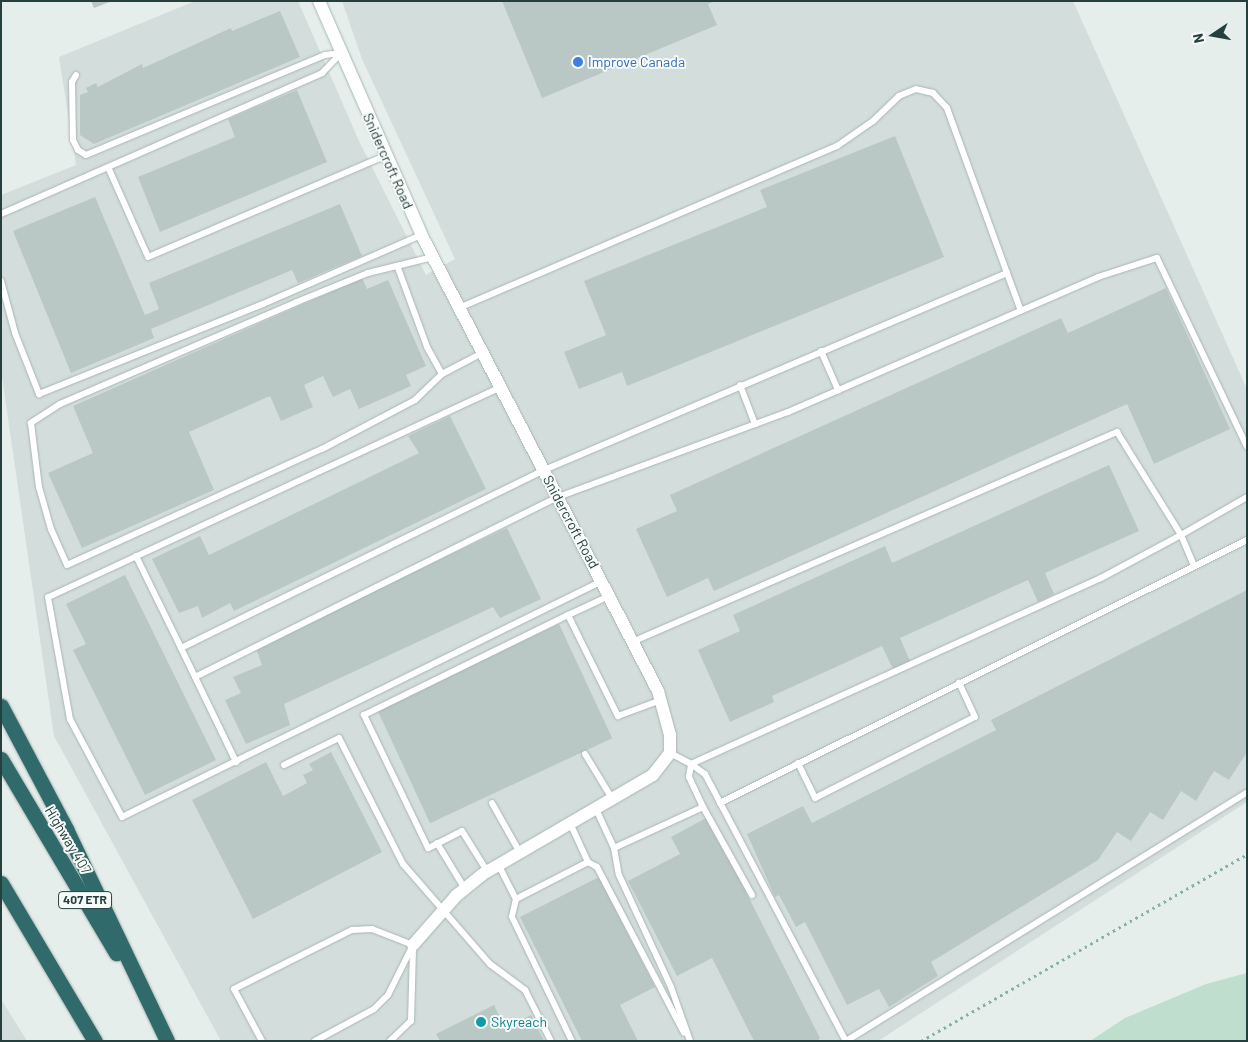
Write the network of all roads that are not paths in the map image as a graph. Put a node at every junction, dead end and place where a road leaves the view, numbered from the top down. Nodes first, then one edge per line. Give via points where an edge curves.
1 (320, 1) edge
2 (341, 53) junction
3 (76, 75) dead end
4 (385, 156) junction
5 (108, 167) junction
6 (1, 214) edge
7 (421, 234) junction
8 (433, 257) junction
9 (398, 268) junction
10 (1007, 273) junction
11 (1, 281) edge
12 (458, 309) junction
13 (1022, 311) junction
14 (821, 351) junction
15 (482, 353) junction
16 (442, 374) junction
17 (740, 385) junction
18 (501, 387) junction
19 (838, 390) junction
20 (755, 424) junction
21 (1247, 447) edge
22 (544, 470) junction
23 (558, 497) junction
24 (1247, 498) edge
25 (1181, 535) junction
26 (1247, 540) edge
27 (136, 556) junction
28 (1194, 566) junction
29 (602, 581) junction
30 (609, 596) junction
31 (568, 615) junction
32 (631, 642) junction
33 (181, 648) junction
34 (194, 677) junction
35 (959, 684) junction
36 (661, 700) junction
37 (1, 706) edge
38 (670, 753) junction
39 (585, 754) dead end
40 (1, 759) edge
41 (236, 762) junction
42 (691, 764) junction
43 (798, 764) junction
44 (284, 765) dead end
45 (1247, 792) edge
46 (613, 800) junction
47 (492, 803) dead end
48 (720, 803) junction
49 (703, 807) junction
50 (596, 809) junction
51 (570, 823) junction
52 (437, 843) junction
53 (614, 848) junction
54 (519, 851) junction
55 (588, 862) junction
56 (493, 868) junction
57 (1, 883) edge
58 (465, 889) junction
59 (752, 895) dead end
60 (516, 900) junction
61 (442, 912) junction
62 (413, 945) junction
63 (95, 1041) edge
64 (167, 1041) edge
65 (262, 1041) edge
66 (315, 1041) edge
67 (390, 1041) edge
68 (551, 1041) edge
69 (572, 1041) edge
70 (689, 1041) edge
71 (846, 1041) edge

1 - 2 street, Snidercroft Road
2 - 3 lane via 324,55 86,155 78,150 73,140 72,82
2 - 4 street, Snidercroft Road
2 - 5 lane via 322,73
4 - 5 lane via 148,257
4 - 7 street, Snidercroft Road
5 - 6 lane
7 - 8 street, Snidercroft Road
7 - 11 lane via 263,304 39,394 15,333
8 - 9 lane
8 - 12 street, Snidercroft Road
9 - 16 lane via 428,347
9 - 16 lane via 368,273 297,302 60,404 31,423 39,487 51,529 67,565 322,449 415,400
10 - 12 lane via 947,108 933,93 916,89 899,96 873,122 837,146
10 - 13 lane
10 - 14 lane
12 - 15 street, Snidercroft Road
13 - 19 lane
13 - 21 lane via 1098,277 1157,258
14 - 17 lane
14 - 19 lane
15 - 16 lane
15 - 18 street, Snidercroft Road
17 - 20 lane
17 - 22 lane
18 - 22 street, Snidercroft Road
18 - 27 lane
19 - 20 lane
20 - 23 lane
22 - 23 street, Snidercroft Road
22 - 33 lane
23 - 29 street, Snidercroft Road
23 - 34 lane via 257,642
24 - 25 lane
25 - 28 lane
25 - 32 lane via 1117,432
25 - 42 lane via 1102,578
26 - 28 lane
27 - 33 lane
27 - 41 lane via 48,598 70,719 122,817
28 - 35 lane
29 - 30 street, Snidercroft Road
29 - 41 lane
30 - 31 lane
30 - 32 street, Snidercroft Road
31 - 36 lane via 618,716
31 - 52 lane via 364,715 428,848
32 - 36 street, Snidercroft Road
33 - 34 lane
34 - 41 lane
35 - 43 lane
35 - 43 lane via 975,717 815,798
36 - 38 street, Snidercroft Road via 670,735
37 - 64 highway via 66,829
38 - 42 lane
38 - 46 street via 654,775
39 - 46 lane
40 - 64 highway, Highway 407 / 407 ETR
42 - 48 lane via 705,774
42 - 49 lane via 689,777
43 - 48 lane
44 - 61 lane via 339,738 403,864
45 - 71 lane
46 - 50 street
47 - 54 lane
48 - 71 lane
49 - 53 lane
49 - 59 lane
50 - 51 street
50 - 53 lane
51 - 54 street
51 - 55 lane
52 - 56 lane via 462,831
52 - 58 lane
53 - 70 lane via 619,875 672,987
54 - 56 street
55 - 60 lane
55 - 70 lane via 597,867
56 - 58 street
56 - 60 lane
57 - 63 highway
58 - 61 street
60 - 69 lane via 512,917
61 - 62 street
61 - 68 lane via 490,964 525,990
62 - 65 lane via 372,929 352,930 234,989
62 - 66 lane via 388,995 374,1009
62 - 67 lane via 411,1021

